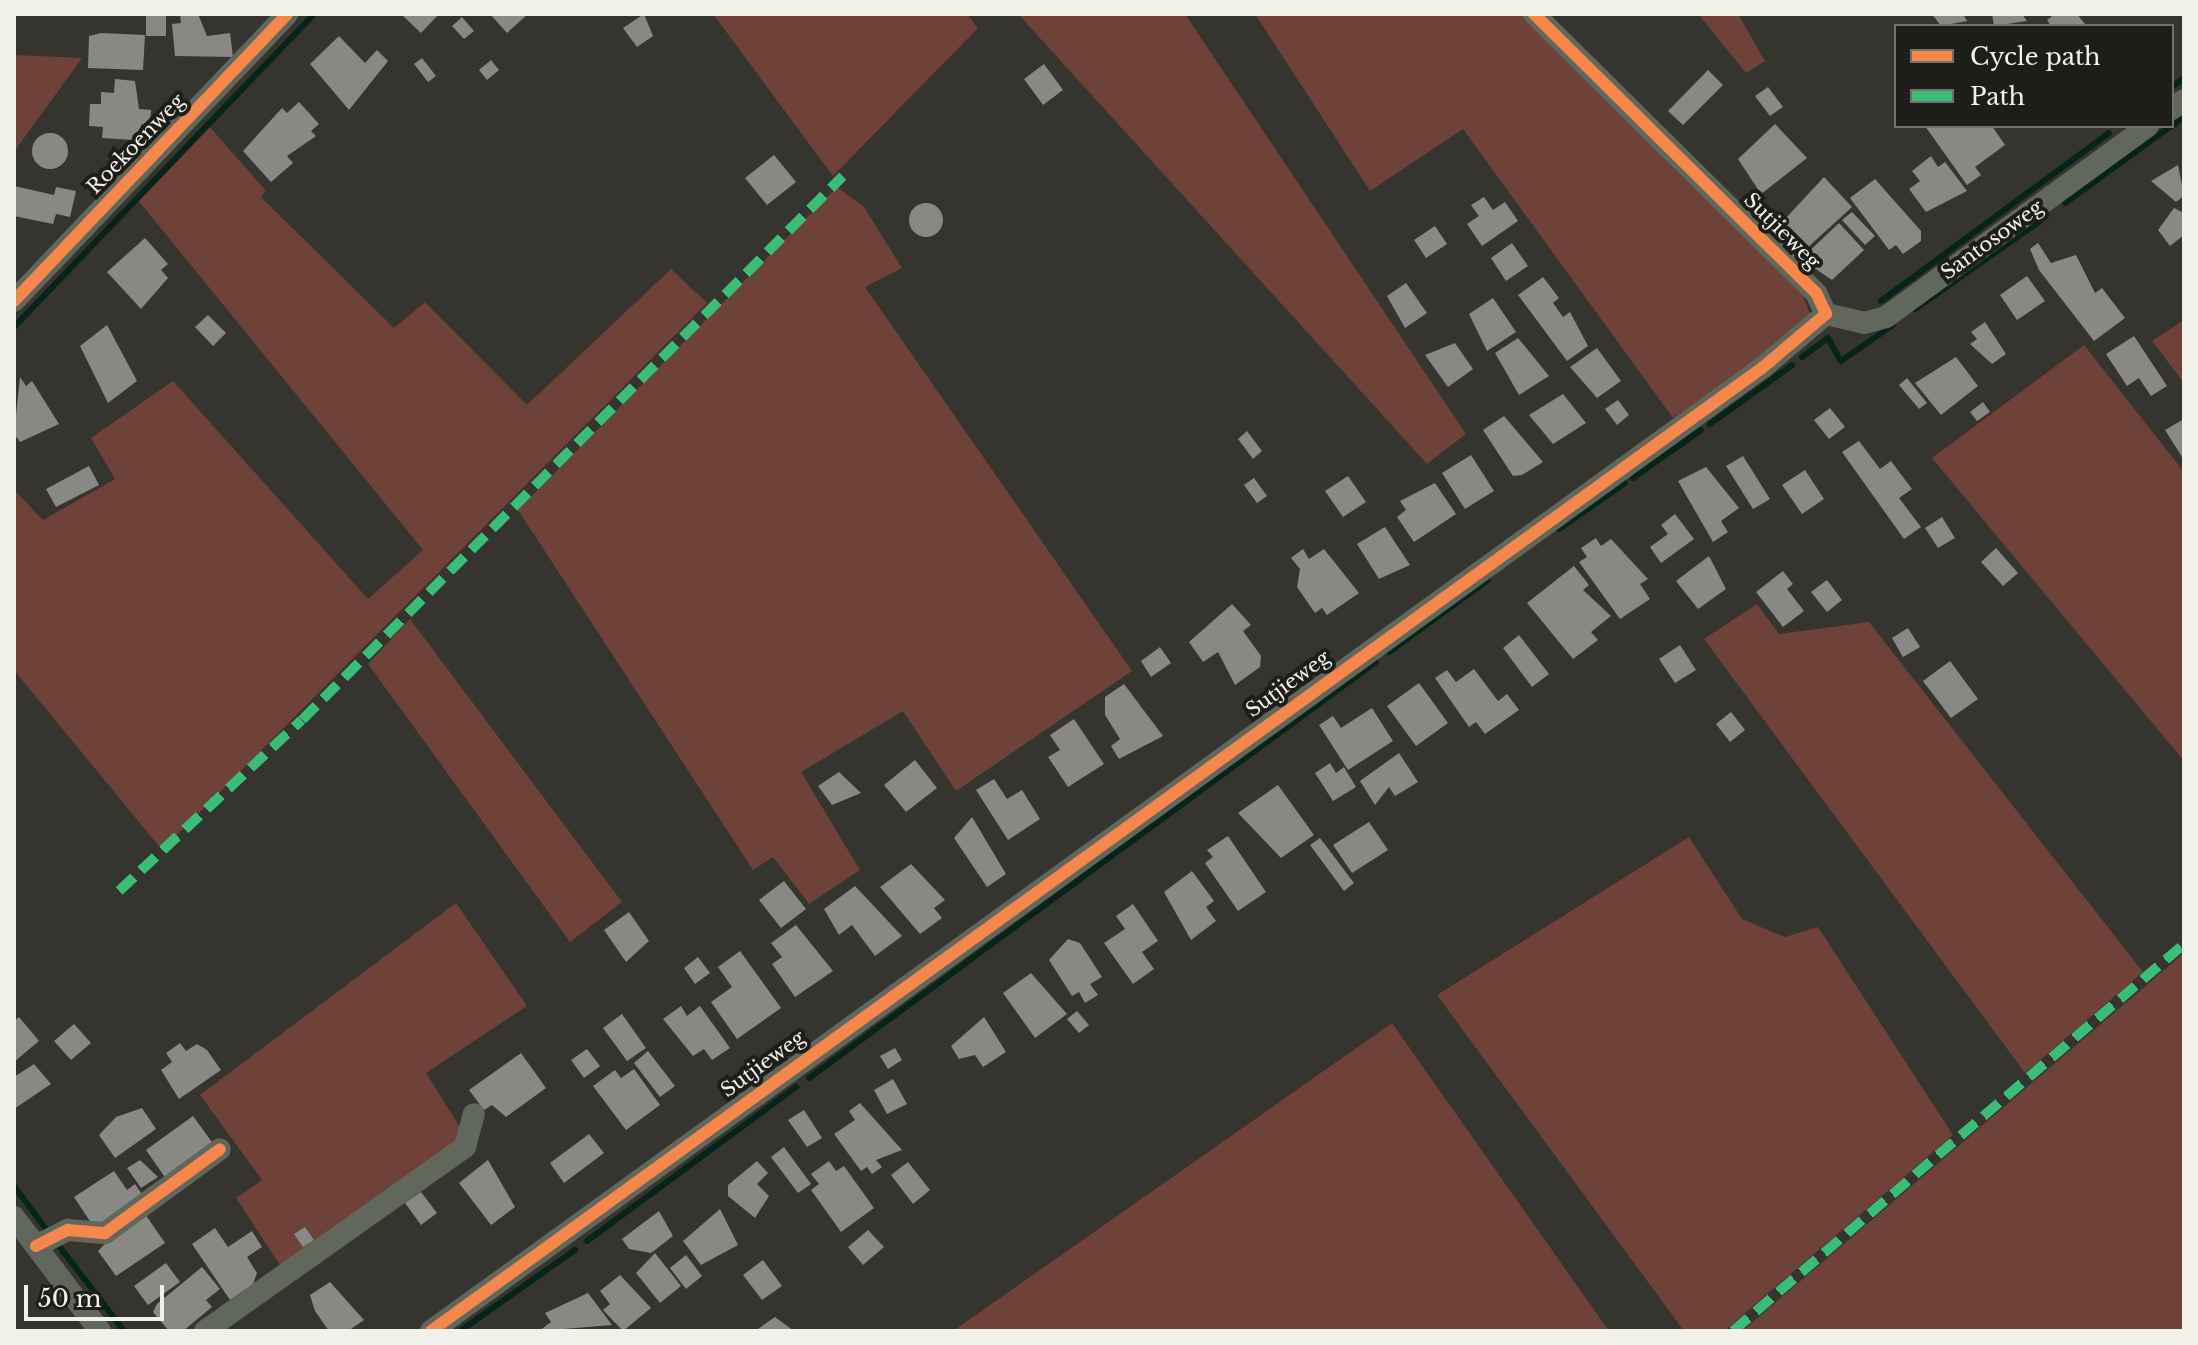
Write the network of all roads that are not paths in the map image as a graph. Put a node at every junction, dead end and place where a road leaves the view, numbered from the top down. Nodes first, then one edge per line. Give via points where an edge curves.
1 (287, 14) edge
2 (1534, 14) edge
3 (2145, 128) edge
4 (14, 301) edge
5 (1826, 314) junction
6 (474, 1114) dead end
7 (220, 1149) dead end
8 (14, 1217) edge
9 (36, 1246) junction
10 (100, 1331) edge
11 (205, 1331) edge
12 (431, 1331) edge

1 - 4 street, Roekoenweg
2 - 5 street, Sutjieweg via 1816,293
3 - 5 street, Santosoweg via 1886,317 1864,323
5 - 12 street, Sutjieweg via 1762,368
6 - 11 street via 465,1147
7 - 9 street via 105,1233 68,1230
8 - 9 street
9 - 10 street

